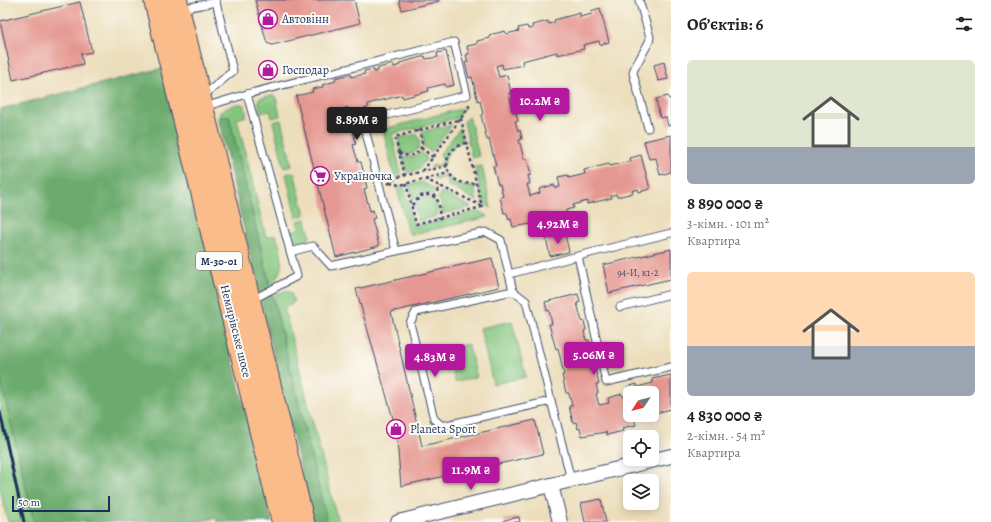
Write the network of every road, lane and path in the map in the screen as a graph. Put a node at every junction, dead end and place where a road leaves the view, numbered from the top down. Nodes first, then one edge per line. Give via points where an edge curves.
1 (155, 0) edge
2 (639, 0) edge
3 (216, 1) edge
4 (177, 5) edge
5 (247, 94) junction
6 (467, 95) junction
7 (202, 102) junction
8 (461, 119) junction
9 (648, 128) dead end
10 (418, 130) junction
11 (466, 143) junction
12 (421, 148) junction
13 (399, 153) junction
14 (433, 157) junction
15 (447, 166) junction
16 (428, 170) junction
17 (423, 172) junction
18 (449, 172) junction
19 (418, 173) junction
20 (405, 176) junction
21 (430, 177) junction
22 (425, 179) junction
23 (420, 180) junction
24 (406, 183) junction
25 (476, 183) junction
26 (440, 186) junction
27 (434, 197) junction
28 (412, 206) junction
29 (482, 207) junction
30 (438, 218) junction
31 (671, 232) edge
32 (396, 251) junction
33 (290, 252) junction
34 (578, 256) junction
35 (509, 274) junction
36 (513, 291) junction
37 (671, 294) edge
38 (250, 302) junction
39 (620, 307) dead end
40 (671, 367) edge
41 (551, 401) junction
42 (671, 456) edge
43 (571, 480) junction
44 (551, 485) junction
45 (283, 522) edge
46 (303, 522) edge
47 (398, 522) edge
48 (560, 522) edge

1 - 45 main road, Немирівське шосе / М-30-01
2 - 9 lane via 650,37 633,73
3 - 4 lane
3 - 7 lane via 233,71
4 - 7 main road, Немирівське шосе / М-30-01
5 - 6 lane via 454,42
5 - 7 lane
5 - 33 lane
6 - 8 path via 469,107
6 - 32 lane via 363,121
7 - 38 main road, Немирівське шосе / М-30-01
8 - 10 path
8 - 11 path
8 - 14 path
10 - 12 path via 422,141
10 - 13 path via 395,137
11 - 15 path via 451,151
11 - 25 path
12 - 13 path via 412,156
12 - 14 path
13 - 20 path
14 - 17 path
15 - 16 path
15 - 18 path
16 - 17 path
16 - 21 path
17 - 19 path
18 - 21 path
18 - 25 path via 456,181
19 - 20 path
19 - 23 path
20 - 24 path via 398,177 390,183
21 - 22 path
22 - 23 path
22 - 26 path
23 - 24 path
24 - 28 path
25 - 29 path
26 - 27 path
26 - 29 path
27 - 28 path via 421,196
27 - 30 path via 441,206
28 - 30 path via 416,224
29 - 30 path
31 - 34 lane
32 - 33 lane via 331,266 313,246
32 - 35 lane via 486,232 501,240
33 - 38 lane via 297,276
34 - 35 lane
34 - 40 lane via 606,382
35 - 36 lane
36 - 41 lane via 526,301
36 - 41 lane via 416,312 410,323 434,419 442,426
37 - 39 lane
38 - 46 main road, Немирівське шосе / М-30-01
41 - 43 lane
42 - 43 street
43 - 44 street
44 - 47 street
44 - 48 street

